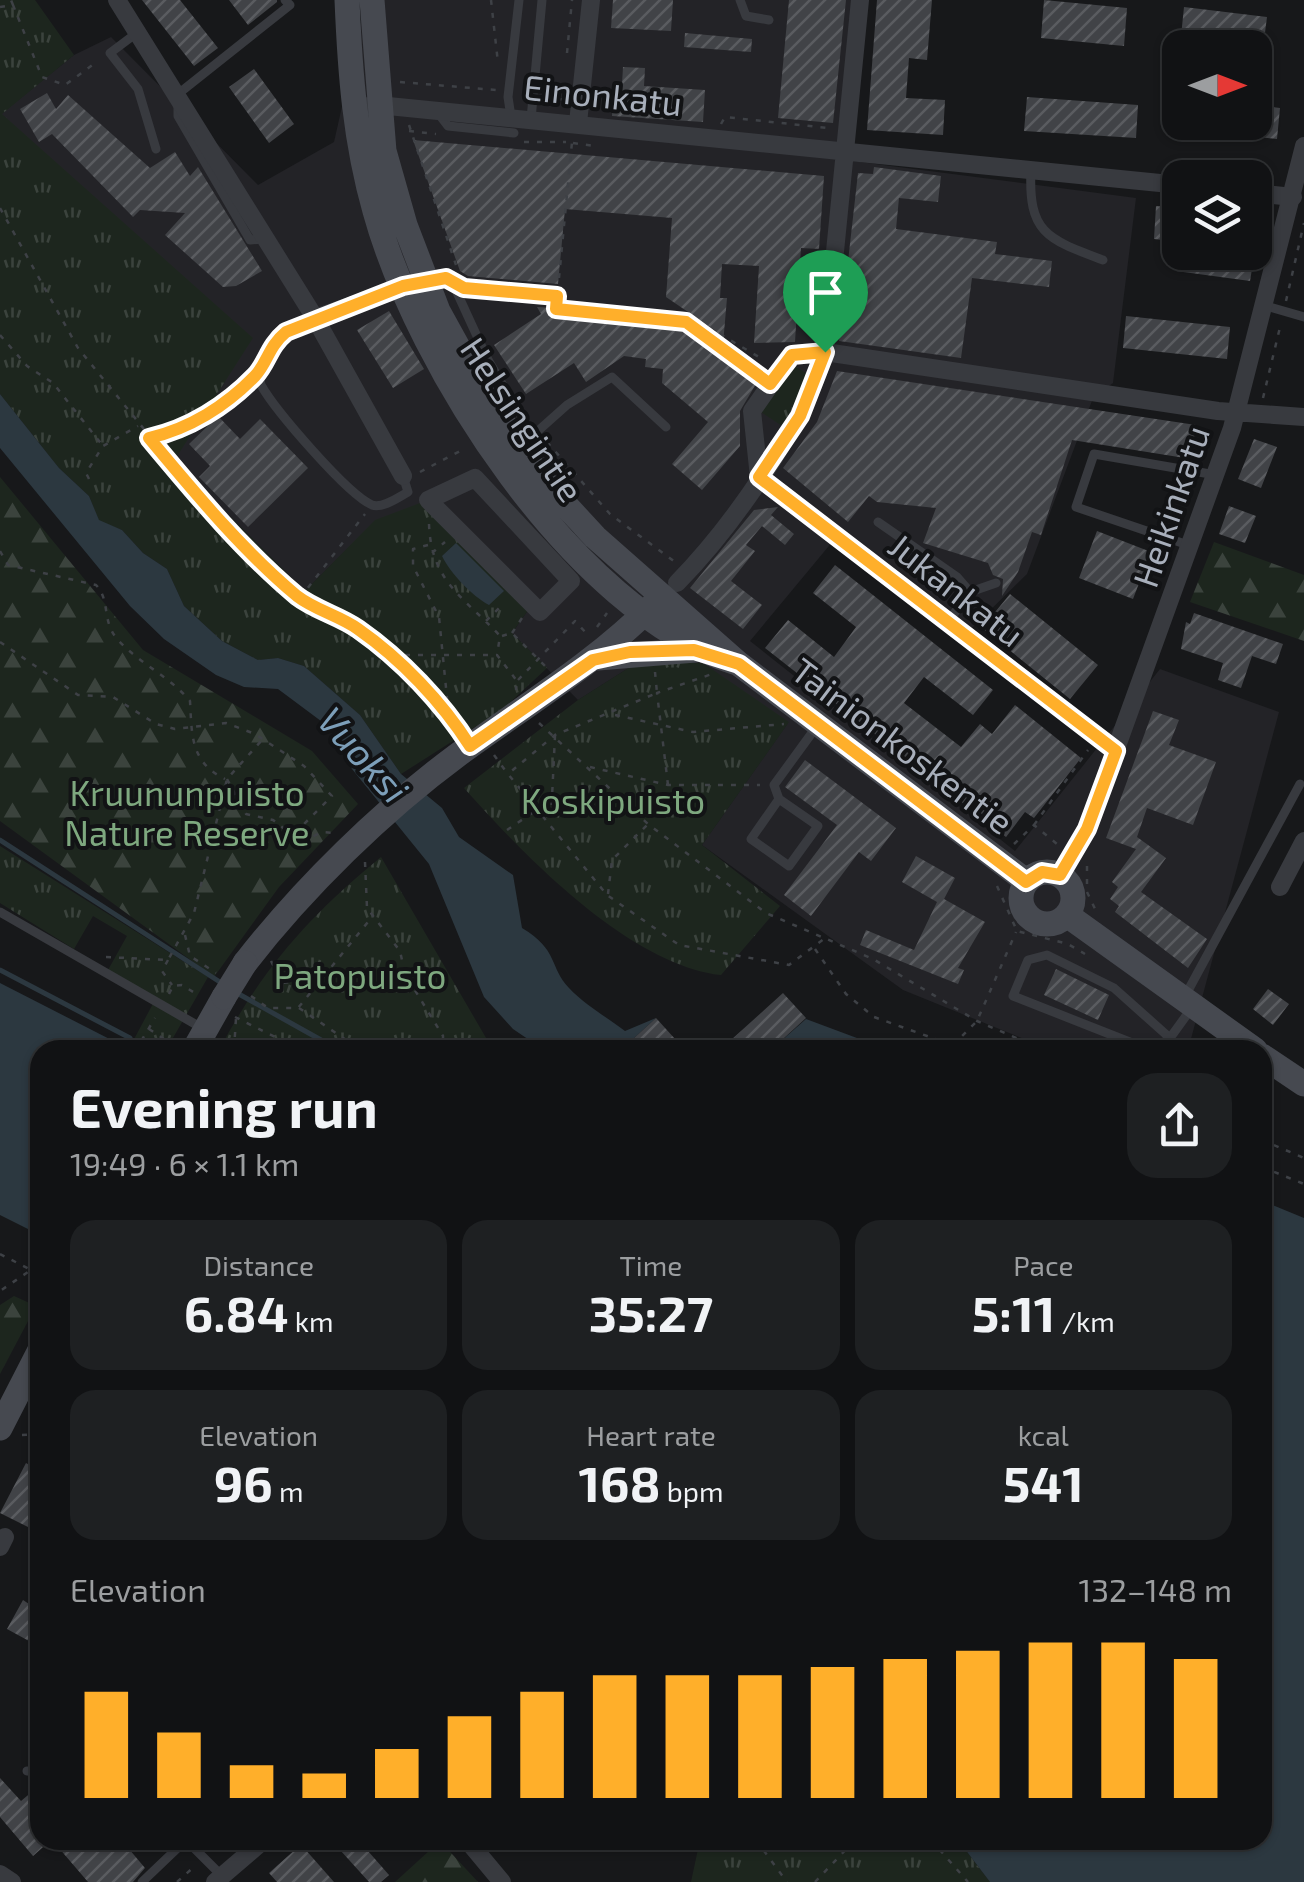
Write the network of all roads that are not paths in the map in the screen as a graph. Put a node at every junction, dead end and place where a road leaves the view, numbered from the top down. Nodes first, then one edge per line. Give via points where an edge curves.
1 (118, 0) edge
2 (285, 0) edge
3 (347, 0) edge
4 (372, 0) edge
5 (519, 0) edge
6 (542, 0) edge
7 (591, 0) edge
8 (740, 0) edge
9 (860, 0) edge
10 (768, 20) dead end
11 (138, 32) junction
12 (178, 94) junction
13 (366, 107) junction
14 (531, 119) junction
15 (578, 123) junction
16 (513, 125) junction
17 (1304, 146) edge
18 (156, 149) dead end
19 (846, 152) junction
20 (1032, 170) junction
21 (1162, 183) edge
22 (1272, 195) edge
23 (1293, 197) junction
24 (1102, 260) dead end
25 (414, 283) junction
26 (459, 287) junction
27 (557, 296) road end
28 (1275, 308) junction
29 (1304, 317) edge
30 (315, 318) junction
31 (825, 352) junction
32 (1236, 413) junction
33 (1304, 417) edge
34 (666, 427) dead end
35 (523, 443) junction
36 (1216, 475) junction
37 (403, 476) joint
38 (759, 477) junction
39 (878, 522) dead end
40 (1191, 546) junction
41 (996, 583) dead end
42 (516, 592) joint
43 (970, 592) junction
44 (660, 599) junction
45 (947, 623) junction
46 (694, 650) junction
47 (593, 660) junction
48 (727, 669) junction
49 (813, 732) junction
50 (1116, 751) junction
51 (1300, 784) dead end
52 (780, 798) junction
53 (1304, 841) edge
54 (1074, 861) junction
55 (1026, 882) junction
56 (1280, 887) dead end
57 (0, 912) edge
58 (1067, 915) junction
59 (1187, 1004) junction
60 (217, 1008) edge
61 (1170, 1038) junction
62 (1126, 1040) edge
63 (1167, 1040) edge
64 (1239, 1040) edge
65 (1272, 1063) edge
66 (1304, 1084) edge
67 (30, 1376) edge
68 (8, 1432) edge
69 (27, 1771) dead end
70 (30, 1771) edge
71 (176, 1850) edge
72 (194, 1850) edge
73 (252, 1850) edge
74 (475, 1850) edge
75 (0, 1874) edge
76 (219, 1879) edge
77 (12, 1882) edge
78 (142, 1882) edge
79 (502, 1882) edge

1 - 11 street
2 - 12 lane via 290,5
3 - 13 main road, Helsingintie
4 - 13 main road, Helsingintie
5 - 16 lane via 522,20 508,97
6 - 14 lane
7 - 15 street
8 - 10 lane via 746,16
9 - 19 street
11 - 12 street
11 - 18 lane via 110,52 138,89
12 - 30 street
13 - 16 street, Einonkatu via 436,110
13 - 25 main road, Helsingintie via 384,151
14 - 15 street, Einonkatu
14 - 16 street, Einonkatu
15 - 19 street, Einonkatu
17 - 23 street, Heikinkatu
19 - 20 street, Einonkatu
19 - 31 street
20 - 21 street, Einonkatu
20 - 24 lane via 1029,208 1042,232
22 - 23 street
23 - 28 street, Heikinkatu
25 - 26 street via 446,278
25 - 30 street
25 - 35 main road, Helsingintie
26 - 27 street
26 - 35 lane
28 - 29 lane
28 - 32 street, Heikinkatu
30 - 37 street
30 - 37 lane via 270,345 258,373 270,402 372,505 408,492
31 - 32 street
31 - 38 street via 800,416
31 - 38 street via 792,355 764,379 752,411
32 - 33 street
32 - 36 street, Heikinkatu
34 - 35 lane via 612,378
35 - 44 main road, Helsingintie via 576,552
36 - 40 street, Heikinkatu
36 - 40 lane via 1094,454 1076,507
38 - 44 street
38 - 45 street, Jukankatu
39 - 43 lane
40 - 50 street, Heikinkatu
41 - 43 lane
42 - 42 street via 458,532 428,500 475,478 571,581 540,612
43 - 45 lane
44 - 46 main road, Tainionkoskentie
44 - 47 main road
44 - 48 main road, Tainionkoskentie
45 - 50 street, Jukankatu
46 - 47 main road
46 - 48 main road, Tainionkoskentie
47 - 60 main road via 414,790 318,879
48 - 49 main road, Tainionkoskentie
49 - 52 lane via 774,786
49 - 55 main road, Tainionkoskentie
50 - 54 street, Heikinkatu
51 - 59 lane
52 - 52 lane via 750,839 788,866 818,826
53 - 56 street
54 - 55 main road
54 - 58 main road
55 - 58 main road via 1020,901 1030,919 1049,924
57 - 60 lane via 94,961
58 - 59 main road
59 - 61 lane
59 - 64 main road
61 - 62 lane via 1114,988 1047,954 1028,960 1013,996
61 - 63 lane
65 - 66 main road
67 - 68 main road
69 - 70 lane
71 - 78 lane
72 - 76 lane
73 - 76 street
74 - 79 street
75 - 77 street

